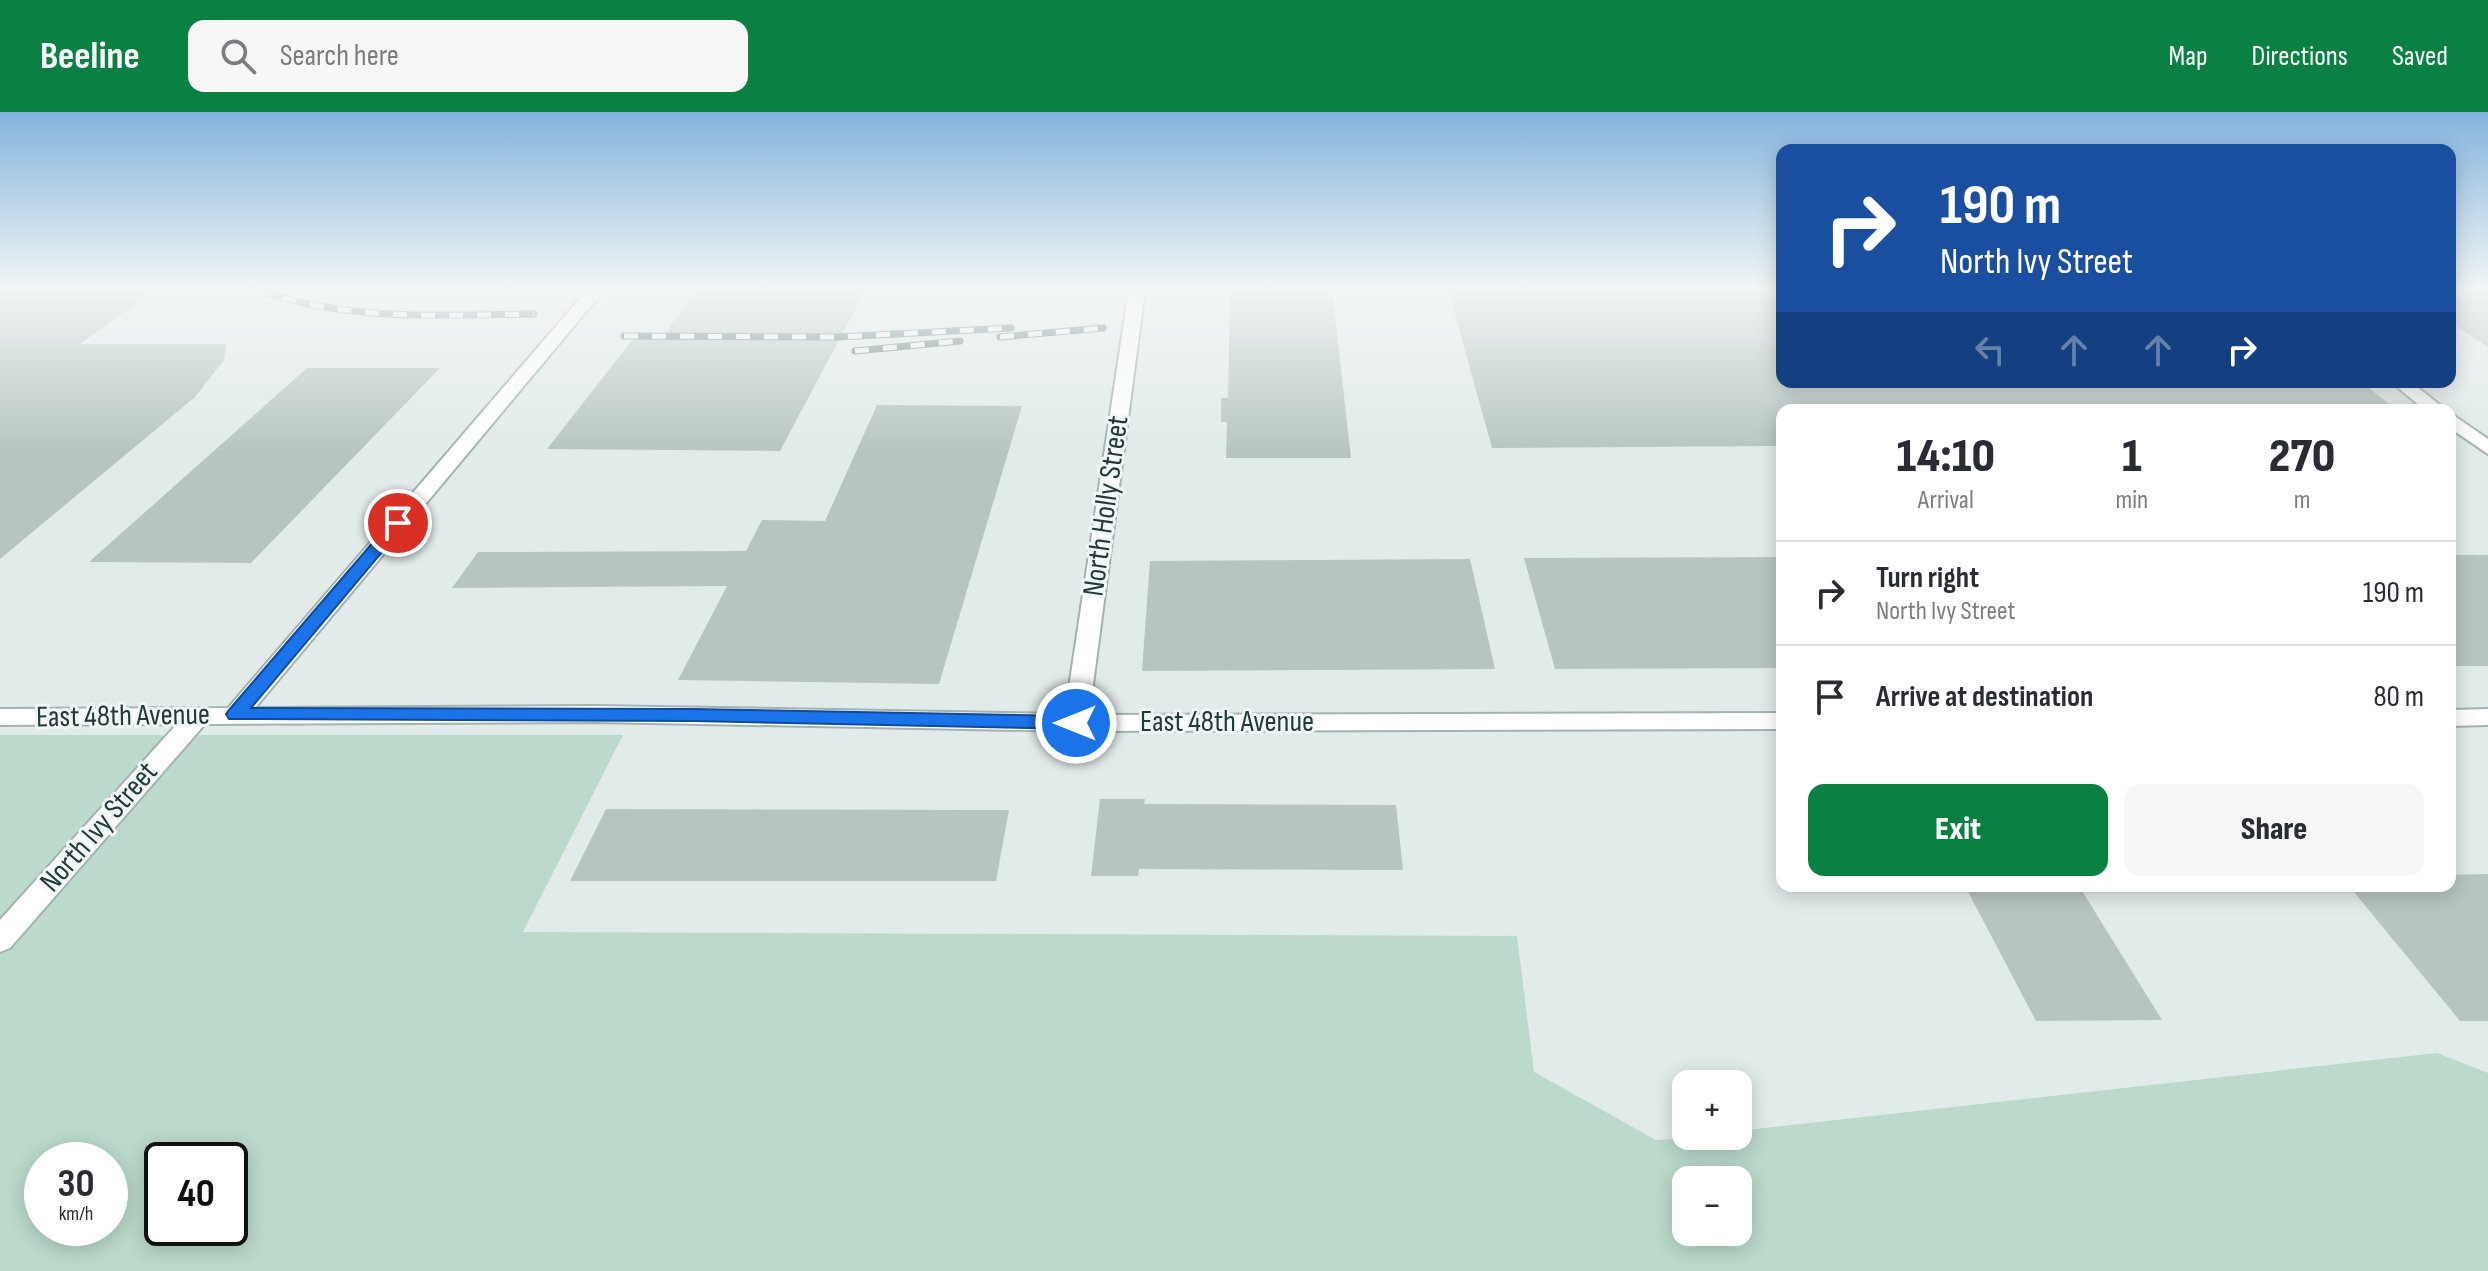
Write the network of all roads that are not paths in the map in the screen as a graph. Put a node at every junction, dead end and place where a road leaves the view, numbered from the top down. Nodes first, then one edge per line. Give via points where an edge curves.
1 (551, 343) edge
2 (1129, 343) edge
3 (2408, 388) edge
4 (2429, 404) edge
5 (2456, 424) edge
6 (2488, 448) edge
7 (236, 714) junction
8 (199, 715) junction
9 (0, 717) edge
10 (2488, 717) edge
11 (2456, 718) edge
12 (1776, 721) edge
13 (1076, 723) junction
14 (0, 940) edge

1 - 7 street
2 - 13 street, North Holly Street
3 - 4 street
5 - 6 street
7 - 8 street, East 48th Avenue
7 - 13 street, East 48th Avenue
8 - 9 street, East 48th Avenue
8 - 14 street, North Ivy Street
10 - 11 street
12 - 13 street, East 48th Avenue

